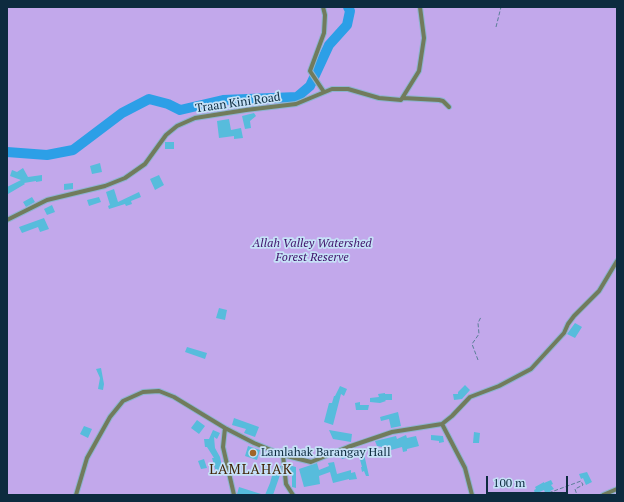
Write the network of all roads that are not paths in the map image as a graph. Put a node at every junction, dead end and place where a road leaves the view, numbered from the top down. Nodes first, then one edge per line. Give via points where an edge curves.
1 (323, 7) edge
2 (420, 7) edge
3 (324, 92) junction
4 (403, 98) junction
5 (449, 107) dead end
6 (7, 220) edge
7 (617, 261) edge
8 (442, 424) junction
9 (225, 428) junction
10 (283, 455) junction
11 (617, 489) edge
12 (76, 495) edge
13 (234, 495) edge
14 (293, 495) edge
15 (472, 495) edge
16 (603, 495) edge

1 - 3 street via 324,33 310,71
2 - 4 street via 424,38 419,71
3 - 4 street, Traan Kini Road via 348,89 379,98
3 - 6 street, Traan Kini Road via 296,104 195,118 177,126 166,135 145,164 125,178 105,186 47,200
4 - 5 street, Traan Kini Road via 439,100
7 - 8 street via 599,292 574,316 564,333 531,369 470,397
8 - 10 street via 392,432 311,462
8 - 15 street via 465,468
9 - 10 street
9 - 12 street via 174,396 159,391 142,392 123,401 110,417 87,458
9 - 13 street via 223,447
10 - 14 street via 286,484
11 - 16 street

